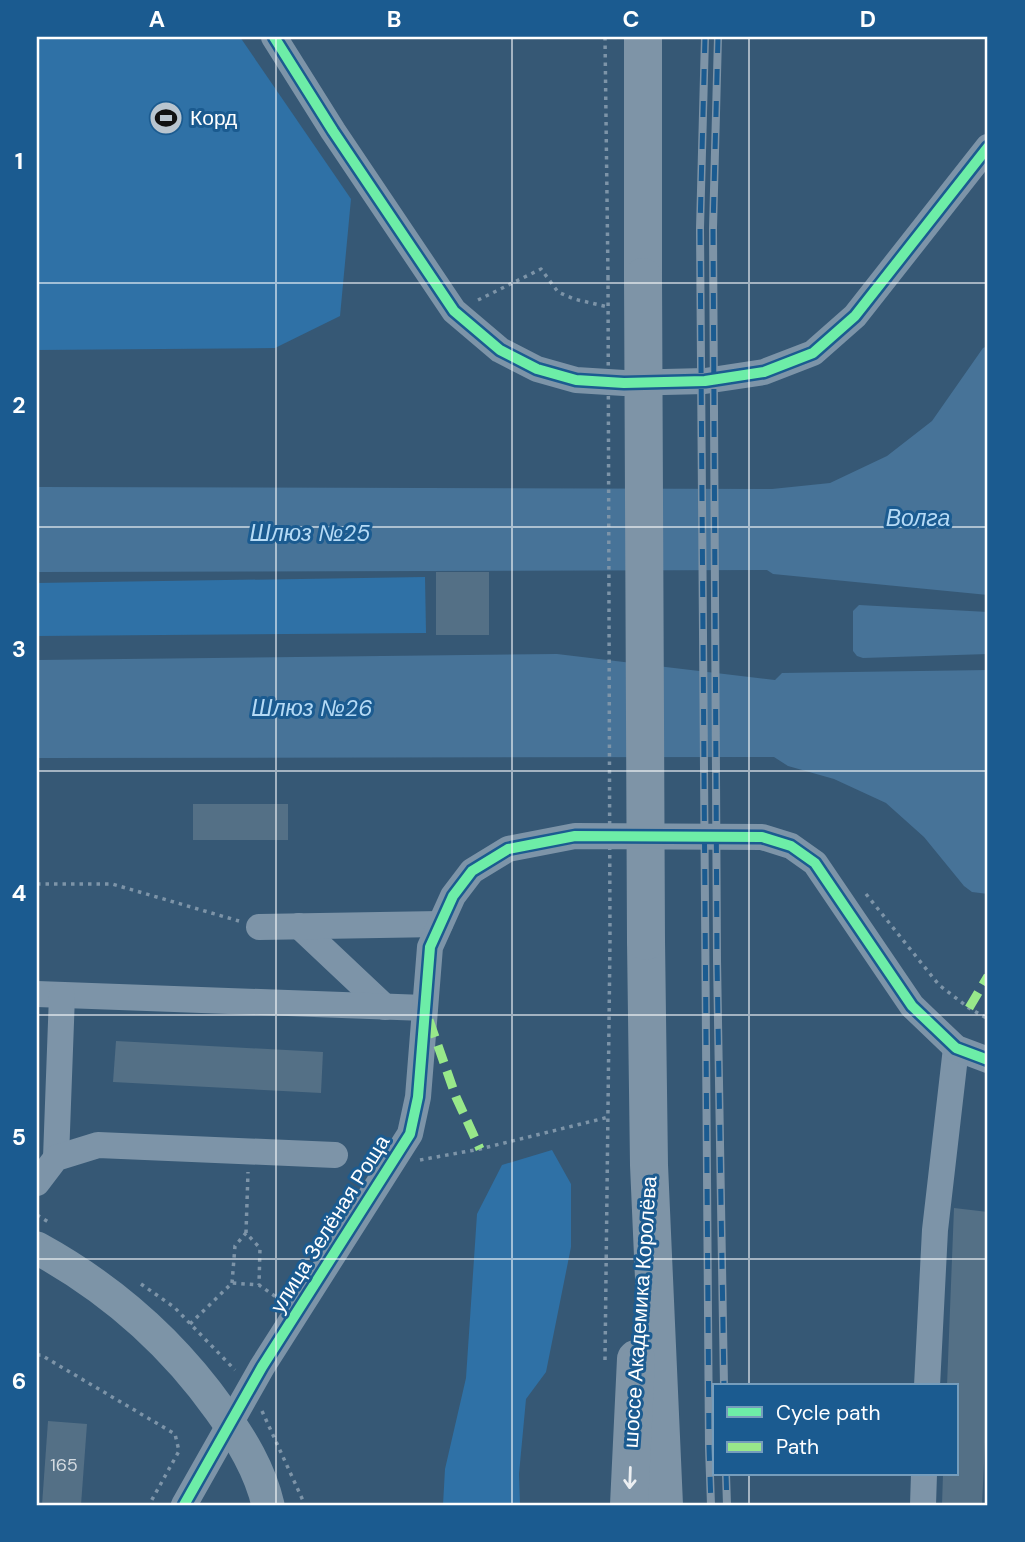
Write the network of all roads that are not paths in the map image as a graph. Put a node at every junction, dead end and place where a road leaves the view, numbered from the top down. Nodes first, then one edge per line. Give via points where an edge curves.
1 (274, 37) edge
2 (643, 37) edge
3 (988, 147) edge
4 (440, 924) junction
5 (299, 926) junction
6 (259, 927) road end
7 (49, 995) edge
8 (384, 1007) junction
9 (425, 1008) junction
10 (956, 1048) junction
11 (988, 1060) edge
12 (335, 1155) dead end
13 (56, 1158) junction
14 (649, 1165) junction
15 (37, 1183) edge
16 (37, 1248) edge
17 (927, 1384) edge
18 (230, 1424) junction
19 (924, 1476) edge
20 (268, 1500) edge
21 (184, 1505) edge
22 (629, 1505) edge
23 (664, 1505) edge
24 (923, 1505) edge

1 - 3 street via 454,311 500,350 537,369 576,380 705,381 764,372 813,353 855,316
2 - 14 highway, bridge via 626,277 628,941
4 - 5 street
4 - 9 street, улица Зелёная Роща via 430,947
4 - 10 street, улица Зелёная Роща via 472,871 508,849 575,836 762,837 791,846 815,863 912,1006
5 - 6 street
5 - 8 street
7 - 8 street
7 - 13 street
8 - 9 street
9 - 18 street, улица Зелёная Роща via 418,1097 410,1134
10 - 11 street, улица Зелёная Роща
10 - 17 street via 934,1230
12 - 13 street via 98,1144
13 - 15 street
14 -> 22 highway, шоссе Академика Королёва
14 - 23 highway, шоссе Академика Королёва
16 - 18 main road via 103,1289 140,1319 191,1371
18 - 20 main road
18 - 21 street, улица Зелёная Роща
19 - 24 street

